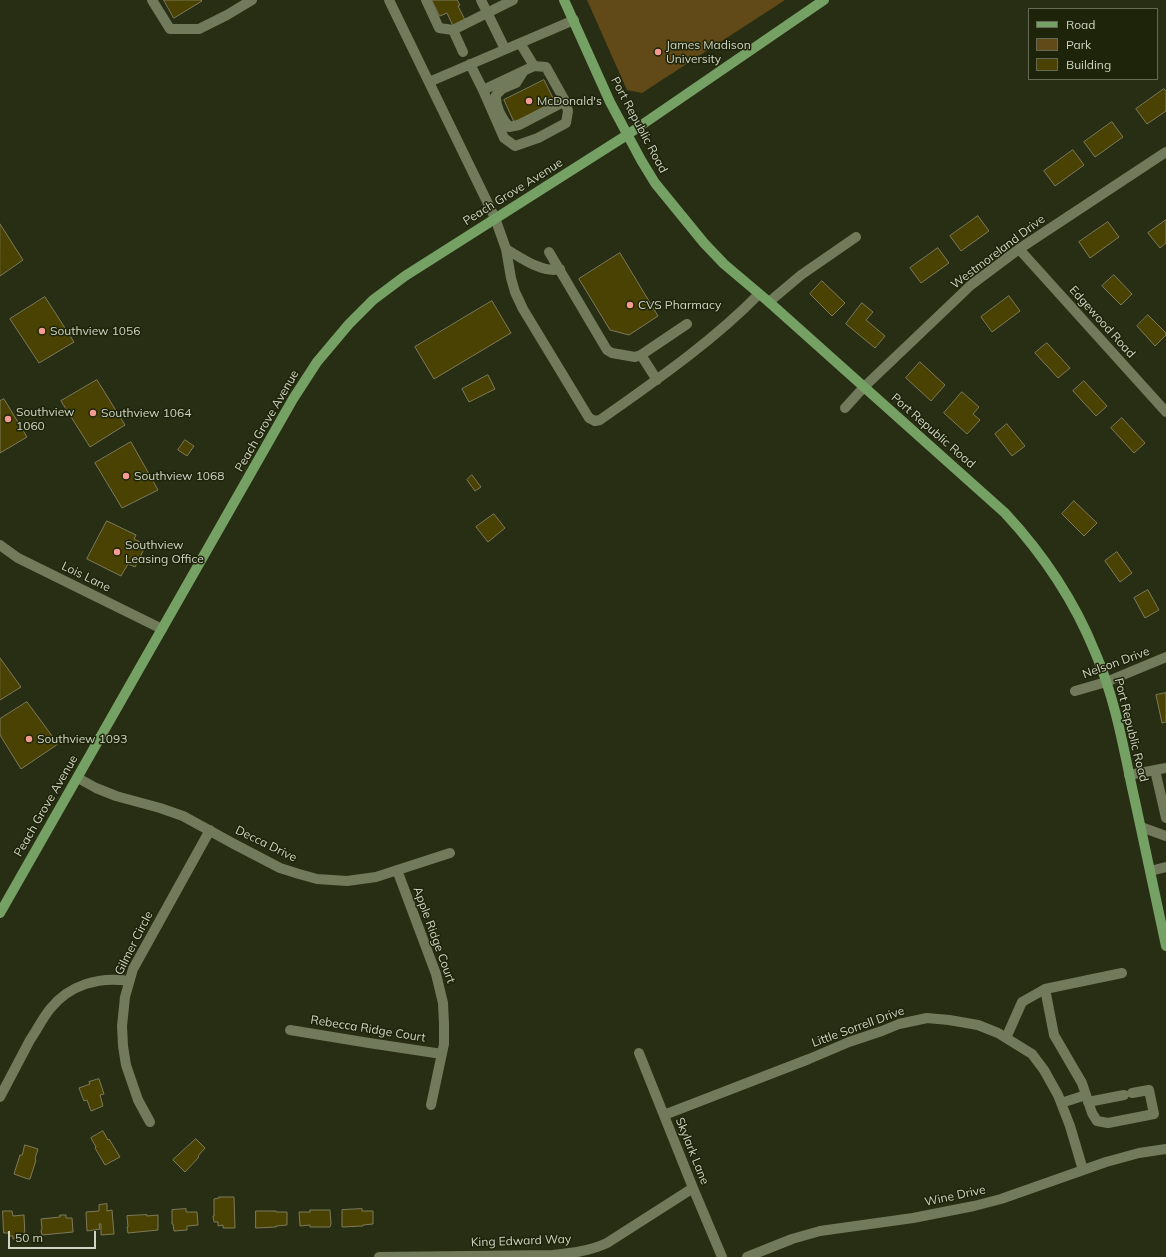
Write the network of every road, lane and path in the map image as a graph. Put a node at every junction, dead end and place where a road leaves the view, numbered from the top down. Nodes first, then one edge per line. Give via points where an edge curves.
1 (152, 0) edge
2 (252, 0) edge
3 (389, 0) edge
4 (426, 0) edge
5 (481, 0) edge
6 (513, 0) edge
7 (564, 0) edge
8 (824, 0) edge
9 (487, 13) junction
10 (574, 20) junction
11 (453, 30) junction
12 (520, 43) junction
13 (505, 49) junction
14 (463, 52) dead end
15 (470, 64) junction
16 (529, 68) junction
17 (429, 82) junction
18 (483, 90) junction
19 (565, 101) junction
20 (628, 135) junction
21 (1166, 152) edge
22 (495, 218) junction
23 (856, 237) dead end
24 (506, 249) junction
25 (1019, 249) junction
26 (549, 252) dead end
27 (560, 269) junction
28 (759, 294) junction
29 (769, 302) junction
30 (687, 324) dead end
31 (642, 356) junction
32 (657, 380) junction
33 (864, 387) junction
34 (845, 408) dead end
35 (1166, 412) edge
36 (0, 545) edge
37 (162, 629) junction
38 (1166, 657) edge
39 (1106, 682) junction
40 (1075, 691) dead end
41 (1166, 768) edge
42 (1155, 770) junction
43 (1129, 775) junction
44 (78, 778) junction
45 (1166, 818) edge
46 (1141, 828) junction
47 (210, 830) junction
48 (1166, 836) edge
49 (450, 853) dead end
50 (1166, 867) edge
51 (397, 870) junction
52 (1150, 871) junction
53 (0, 913) edge
54 (1166, 946) edge
55 (1122, 973) dead end
56 (129, 981) junction
57 (1045, 989) junction
58 (290, 1030) dead end
59 (1006, 1038) junction
60 (640, 1053) dead end
61 (442, 1054) junction
62 (0, 1097) edge
63 (1087, 1098) junction
64 (1061, 1103) junction
65 (431, 1105) dead end
66 (664, 1115) junction
67 (150, 1122) dead end
68 (1166, 1149) edge
69 (1083, 1170) junction
70 (693, 1188) junction
71 (379, 1257) edge
72 (722, 1257) edge
73 (747, 1257) edge

1 - 2 street via 170,29 199,29
3 - 17 street
4 - 11 street via 439,28
5 - 9 street
6 - 9 street
7 - 10 main road, Port Republic Road
8 - 20 main road, Peach Grove Avenue
9 - 11 street
9 - 13 street
10 - 12 street
10 - 20 main road, Port Republic Road via 610,102
11 - 14 street
12 - 13 street
12 - 16 street
13 - 15 street
15 - 17 street
15 - 18 street
16 - 18 street
16 - 19 street via 546,67
16 - 19 street via 516,83 502,89 496,95 495,103 502,119 509,127 519,125
17 - 22 street
18 - 19 street via 504,138 515,146 538,138 566,123 568,111
20 - 22 main road, Peach Grove Avenue
20 - 28 main road, Port Republic Road via 641,160 680,215 719,259
21 - 25 street, Westmoreland Drive
22 - 24 street
22 - 37 main road, Peach Grove Avenue via 382,292 356,315 331,344 293,399
23 - 29 street via 801,275
24 - 27 street via 540,267 554,271
24 - 32 street via 511,278 523,309 589,418 600,420
25 - 33 street, Westmoreland Drive via 971,285
25 - 35 street, Edgewood Road
26 - 27 street
27 - 31 street via 608,350 612,353
28 - 29 main road, Port Republic Road
28 - 32 street via 740,313
29 - 33 main road, Port Republic Road
30 - 31 street
31 - 32 street
33 - 34 street, Westmoreland Drive
33 - 39 main road, Port Republic Road via 987,496 1028,539 1073,604
36 - 37 street, Lois Lane via 18,558
37 - 44 main road, Peach Grove Avenue
38 - 39 street, Nelson Drive
39 - 40 street, Nelson Drive
39 - 43 main road, Port Republic Road
41 - 42 street
42 - 43 street
42 - 45 street
43 - 46 main road, Port Republic Road
44 - 47 street, Decca Drive via 116,796 172,811
44 - 53 main road, Peach Grove Avenue
46 - 48 street
46 - 52 main road, Port Republic Road
47 - 51 street, Decca Drive via 280,868 308,877 337,881 356,880 376,878
47 - 56 street, Gilmer Circle via 133,969
49 - 51 street, Decca Drive
50 - 52 street
51 - 61 street, Apple Ridge Court via 439,983 444,1019
52 - 54 main road, Port Republic Road
55 - 57 street
56 - 62 street via 95,981 76,988 60,999 46,1014
56 - 67 street, Gilmer Circle via 122,1016 124,1055 138,1100
57 - 59 street via 1022,1002
57 - 63 street via 1054,1035 1082,1083
58 - 61 street, Rebecca Ridge Court
59 - 64 street, Little Sorrell Drive via 1032,1054 1044,1070
59 - 66 street, Little Sorrell Drive via 978,1025 949,1020 927,1018 899,1024
60 - 66 street, Skylark Lane
61 - 65 street, Apple Ridge Court
63 - 63 street via 1097,1121 1108,1123 1154,1114 1149,1090
63 - 64 street
64 - 69 street, Little Sorrell Drive
66 - 70 street, Skylark Lane
68 - 69 street, Wine Drive via 1106,1162
69 - 73 street, Wine Drive via 974,1206 913,1218 820,1231
70 - 71 street, King Edward Way via 607,1243 582,1251 553,1255
70 - 72 street, Skylark Lane

